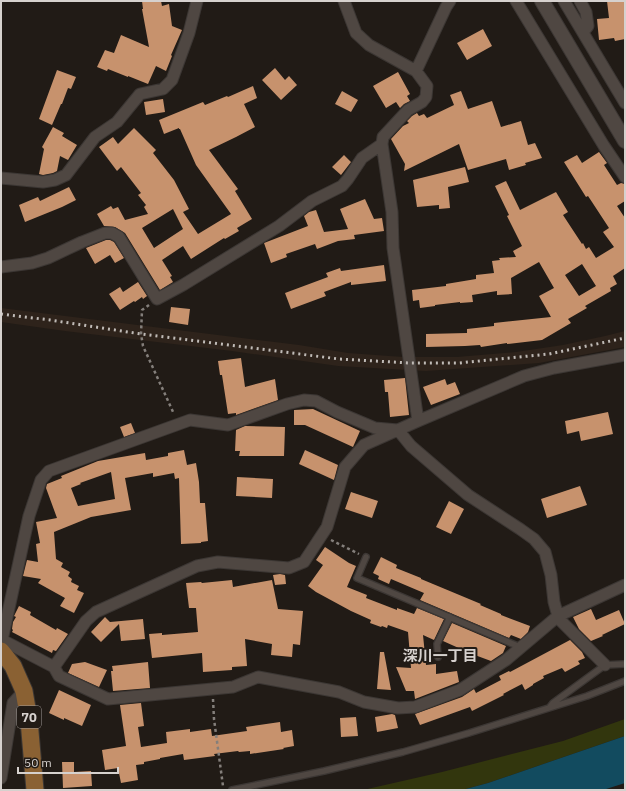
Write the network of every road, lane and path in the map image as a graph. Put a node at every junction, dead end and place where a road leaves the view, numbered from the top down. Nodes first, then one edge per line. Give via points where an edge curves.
1 (197, 1) edge
2 (344, 1) edge
3 (450, 1) edge
4 (516, 1) edge
5 (542, 1) edge
6 (564, 1) edge
7 (580, 1) edge
8 (583, 32) junction
9 (416, 71) junction
10 (625, 103) edge
11 (625, 142) edge
12 (382, 144) junction
13 (625, 176) edge
14 (1, 178) edge
15 (1, 267) edge
16 (157, 299) junction
17 (625, 355) edge
18 (418, 421) junction
19 (178, 424) junction
20 (398, 430) junction
21 (322, 535) junction
22 (366, 557) joint
23 (625, 585) edge
24 (558, 616) junction
25 (450, 617) junction
26 (1, 644) edge
27 (520, 648) junction
28 (438, 657) dead end
29 (605, 664) junction
30 (625, 664) edge
31 (54, 667) junction
32 (625, 681) edge
33 (213, 689) junction
34 (24, 691) junction
35 (549, 708) junction
36 (2, 758) edge
37 (1, 778) edge
38 (224, 788) dead end
39 (35, 790) edge
40 (232, 790) edge

1 - 14 street via 189,33 172,80 163,89 140,94 117,122 95,137 66,175 43,182
2 - 9 street via 356,33 369,45
3 - 9 street
4 - 13 street
5 - 11 street
6 - 8 street
7 - 8 street via 586,12 588,26
8 - 10 street
9 - 12 street via 427,86 426,97 408,110 383,137
12 - 16 street via 362,158 342,186 312,201 279,226
12 - 18 street via 392,212 393,248
15 - 16 street via 32,263 105,232 112,233 119,237
16 - 19 path via 142,310 143,346
17 - 18 street via 524,376
18 - 20 street
19 - 20 street via 190,420 228,425 304,400 316,402 375,428
19 - 26 street via 49,471 40,480 29,516
20 - 21 street via 364,445 345,467 327,527
20 - 24 street via 411,446 468,495 534,539 545,552
21 - 22 path
21 - 31 street via 304,562 289,568 218,562 197,566 96,612 86,621
22 - 25 lane via 357,578
23 - 24 street
24 - 27 street
24 - 29 street
25 - 27 lane
25 - 28 lane via 437,644
26 - 31 street
26 - 34 main road, 70
27 - 33 street via 460,690 415,707 398,708 364,702 339,692 258,677 233,688
29 - 30 lane
29 - 35 lane
31 - 33 street via 59,676 108,699
32 - 35 lane
33 - 38 path via 214,719
34 - 36 street via 13,703
34 - 39 main road, 70
35 - 40 lane via 403,752
36 - 37 street

